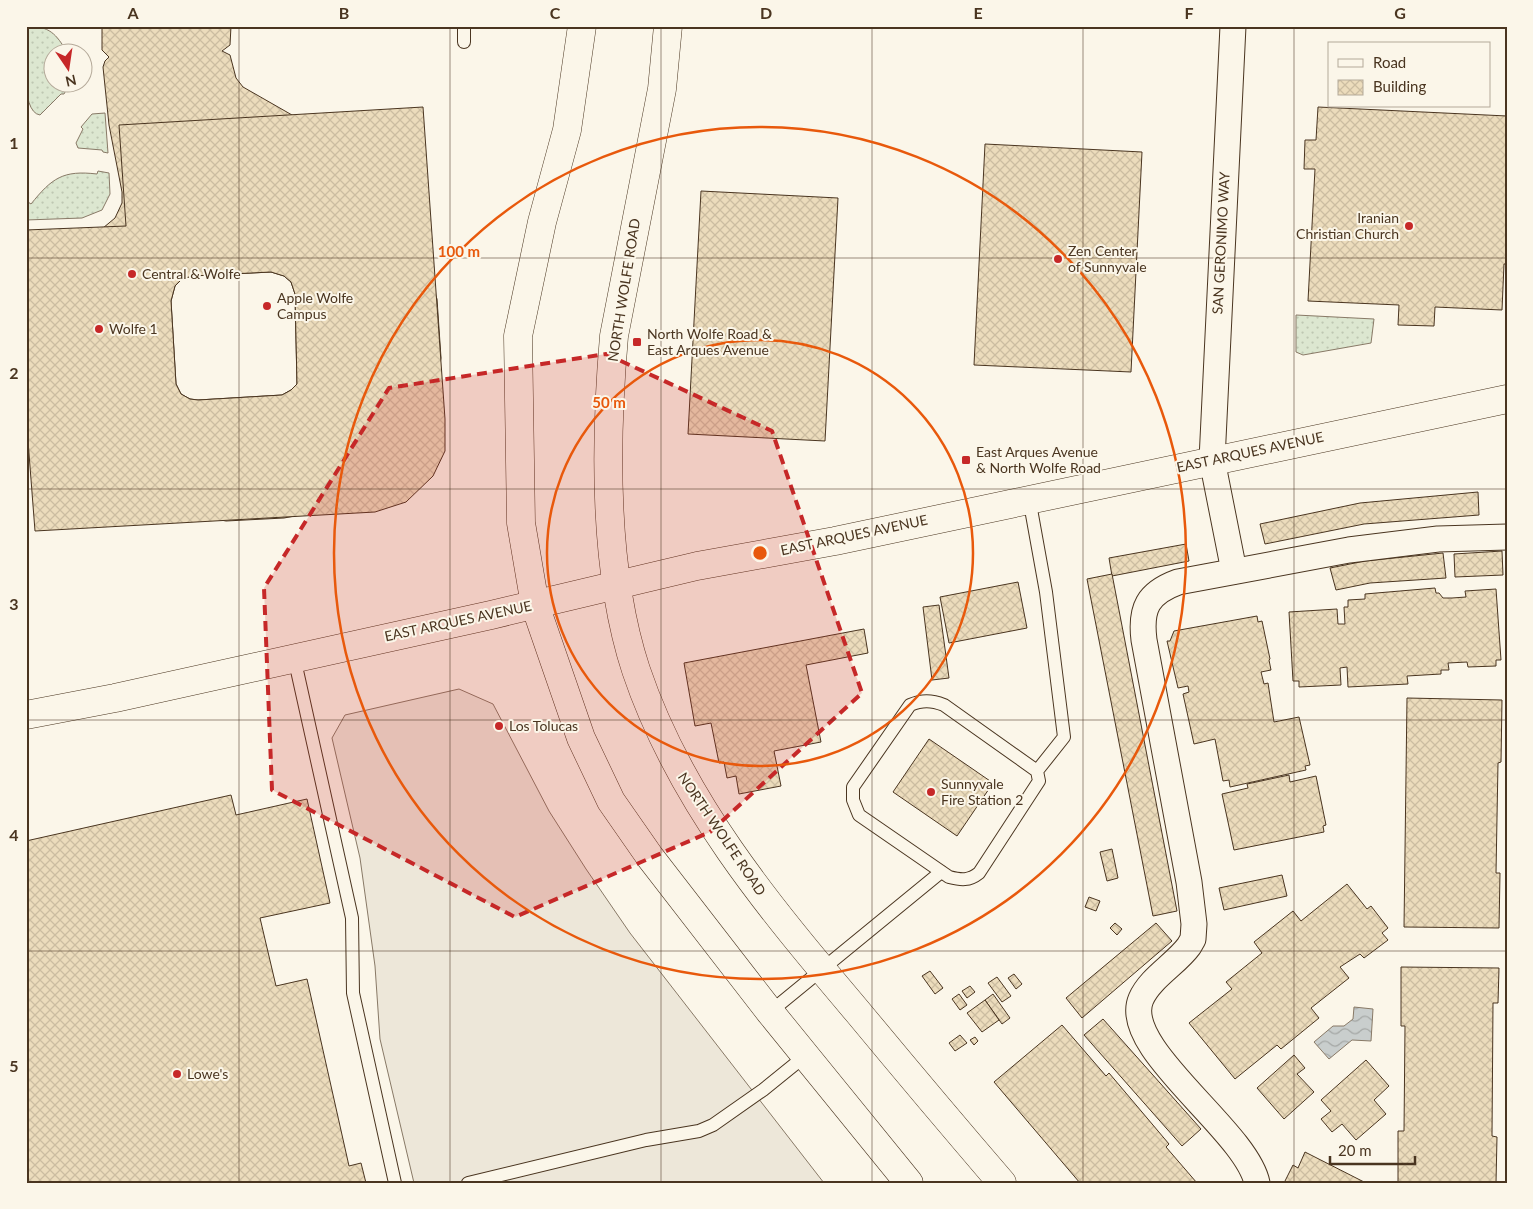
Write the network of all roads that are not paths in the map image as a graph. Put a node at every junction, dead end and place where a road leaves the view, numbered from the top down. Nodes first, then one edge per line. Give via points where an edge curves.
1 (464, 26) edge
2 (582, 26) edge
3 (668, 26) edge
4 (1232, 26) edge
5 (464, 42) dead end
6 (1507, 399) edge
7 (1212, 460) junction
8 (1030, 498) junction
9 (1507, 537) edge
10 (1234, 571) junction
11 (616, 586) junction
12 (535, 605) junction
13 (294, 657) junction
14 (26, 715) edge
15 (1037, 771) junction
16 (941, 872) junction
17 (823, 970) junction
18 (770, 1012) junction
19 (805, 1056) junction
20 (395, 1183) edge
21 (468, 1183) edge
22 (908, 1183) edge
23 (1002, 1183) edge
24 (1257, 1183) edge

1 - 5 lane
2 - 12 main road via 567,130 542,222 518,336 522,523
3 - 11 main road, NORTH WOLFE ROAD via 662,89 614,336 608,496
4 - 7 street, SAN GERONIMO WAY
6 - 7 main road, EAST ARQUES AVENUE
7 - 8 main road, EAST ARQUES AVENUE
7 - 10 street, SAN GERONIMO WAY
8 - 11 main road, EAST ARQUES AVENUE via 835,541 697,566
8 - 15 lane via 1046,592 1064,737
9 - 10 street via 1438,539 1358,549
10 - 24 street via 1167,586 1158,591 1145,608 1142,629 1189,882 1194,932 1185,952 1146,990 1138,1006 1138,1015 1143,1034 1154,1050 1209,1112 1248,1163
11 - 12 main road, EAST ARQUES AVENUE
11 - 17 main road, NORTH WOLFE ROAD via 635,668 678,770 761,893
12 - 13 main road, EAST ARQUES AVENUE
12 - 18 main road via 581,738 611,801 650,857
13 - 14 main road, EAST ARQUES AVENUE
13 - 20 lane via 352,918 353,993
15 - 16 lane via 1039,781 979,873 972,879 960,880 948,878
15 - 16 lane via 944,705 921,700 910,705 853,787 853,800 859,815
16 - 17 lane
17 - 18 lane
17 - 23 main road, NORTH WOLFE ROAD
18 - 19 main road
19 - 21 lane via 763,1090 699,1131 646,1140
19 - 22 main road

